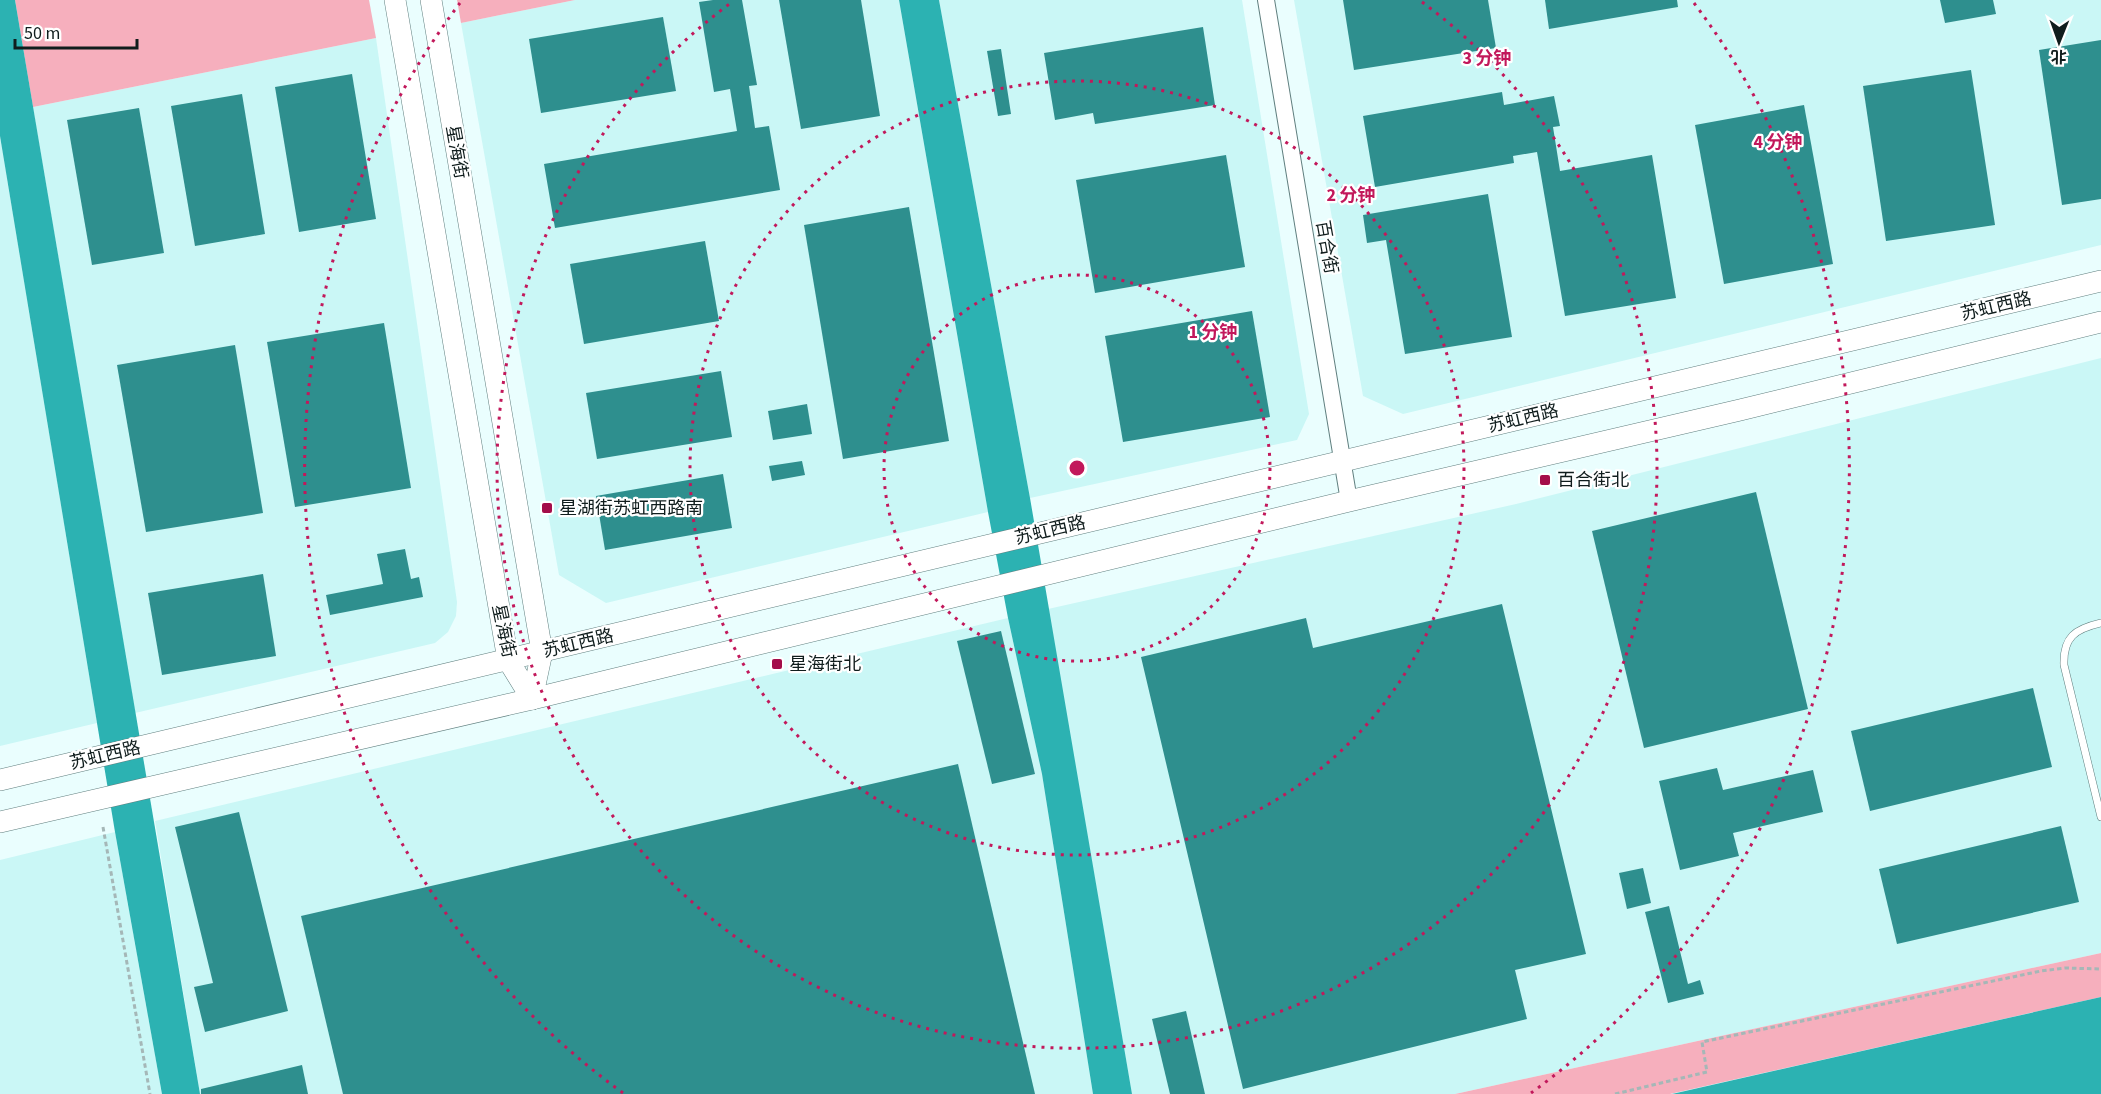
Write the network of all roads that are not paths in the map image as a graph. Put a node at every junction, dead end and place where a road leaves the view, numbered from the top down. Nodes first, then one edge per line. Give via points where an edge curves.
1 (395, 0) edge
2 (431, 0) edge
3 (1266, 0) edge
4 (2101, 281) edge
5 (2101, 322) edge
6 (1343, 460) junction
7 (1349, 501) junction
8 (2101, 623) edge
9 (542, 652) junction
10 (508, 660) junction
11 (532, 699) junction
12 (0, 780) edge
13 (2101, 817) edge
14 (0, 822) edge

1 - 10 main road, 星海街
2 - 9 main road, 星海街
3 - 6 street, 百合街
4 - 6 main road, 苏虹西路
5 - 7 main road
6 - 7 street, 百合街
6 - 9 main road, 苏虹西路
7 - 11 main road
8 - 13 lane via 2078,631 2063,651
9 - 10 main road, 苏虹西路
9 - 11 main road, 星海街
10 - 11 main road, 星海街
10 - 12 main road, 苏虹西路
11 - 14 main road

